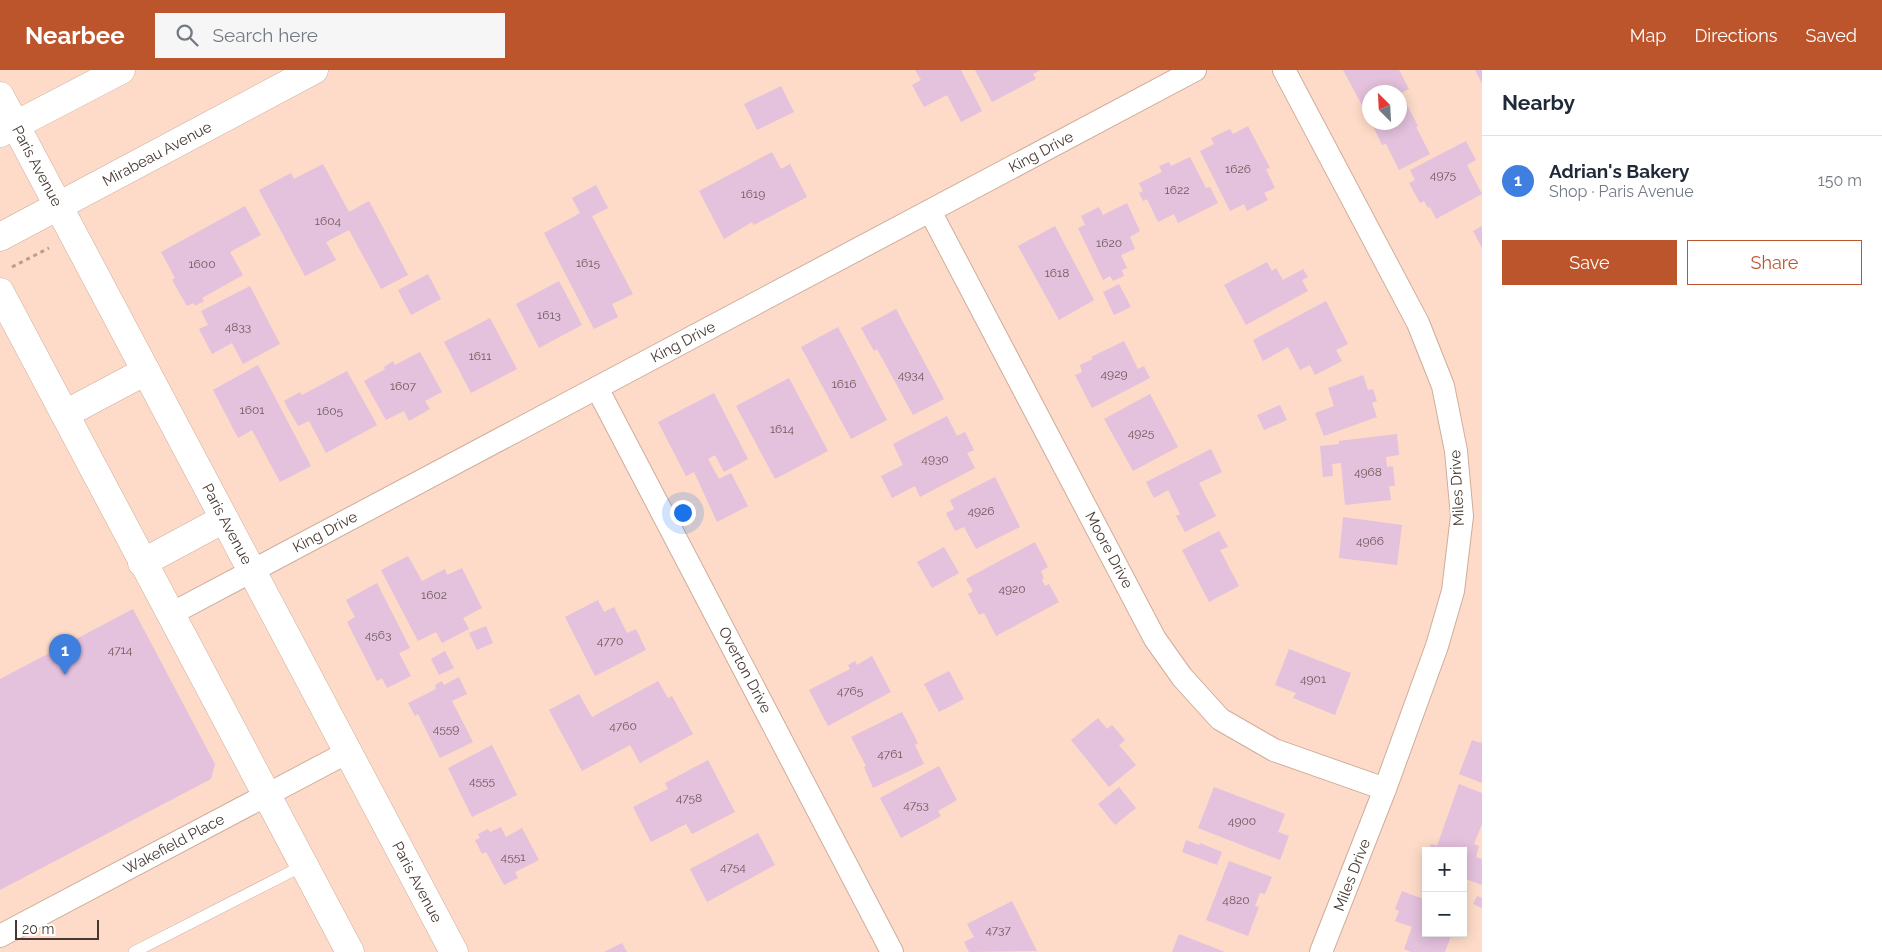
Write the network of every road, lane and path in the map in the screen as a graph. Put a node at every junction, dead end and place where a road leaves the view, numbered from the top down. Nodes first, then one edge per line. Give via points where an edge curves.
1 (121, 70) edge
2 (1195, 70) edge
3 (1284, 70) edge
4 (311, 71) edge
5 (0, 96) edge
6 (8, 128) edge
7 (59, 206) junction
8 (930, 211) junction
9 (0, 237) edge
10 (54, 245) dead end
11 (3, 281) edge
12 (7, 321) edge
13 (146, 371) junction
14 (597, 388) junction
15 (65, 414) junction
16 (224, 518) junction
17 (142, 563) junction
18 (252, 571) junction
19 (171, 614) junction
20 (348, 752) junction
21 (1385, 789) junction
22 (267, 795) junction
23 (304, 865) junction
24 (0, 936) edge
25 (134, 952) edge
26 (350, 952) edge
27 (454, 952) edge
28 (892, 952) edge
29 (1321, 952) edge

1 - 6 street
2 - 8 street, King Drive
3 - 21 street, Miles Drive via 1418,322 1443,386 1456,451 1462,516 1453,591 1437,646
4 - 7 street, Mirabeau Avenue
5 - 6 street, Paris Avenue
6 - 7 street, Paris Avenue
7 - 9 street, Mirabeau Avenue
7 - 13 street, Paris Avenue
8 - 14 street, King Drive
8 - 21 street, Moore Drive via 1155,638 1182,677 1220,719 1274,750
10 - 11 path
11 - 12 street
12 - 15 street
13 - 15 street
13 - 16 street, Paris Avenue
14 - 18 street, King Drive
14 - 28 street, Overton Drive
15 - 17 street
16 - 17 street
16 - 18 street, Paris Avenue
17 - 19 street
18 - 19 street, King Drive
18 - 20 street, Paris Avenue
19 - 22 street
20 - 22 street, Wakefield Place
20 - 27 street, Paris Avenue
21 - 29 street, Miles Drive
22 - 23 street
22 - 24 street, Wakefield Place
23 - 25 lane
23 - 26 street

